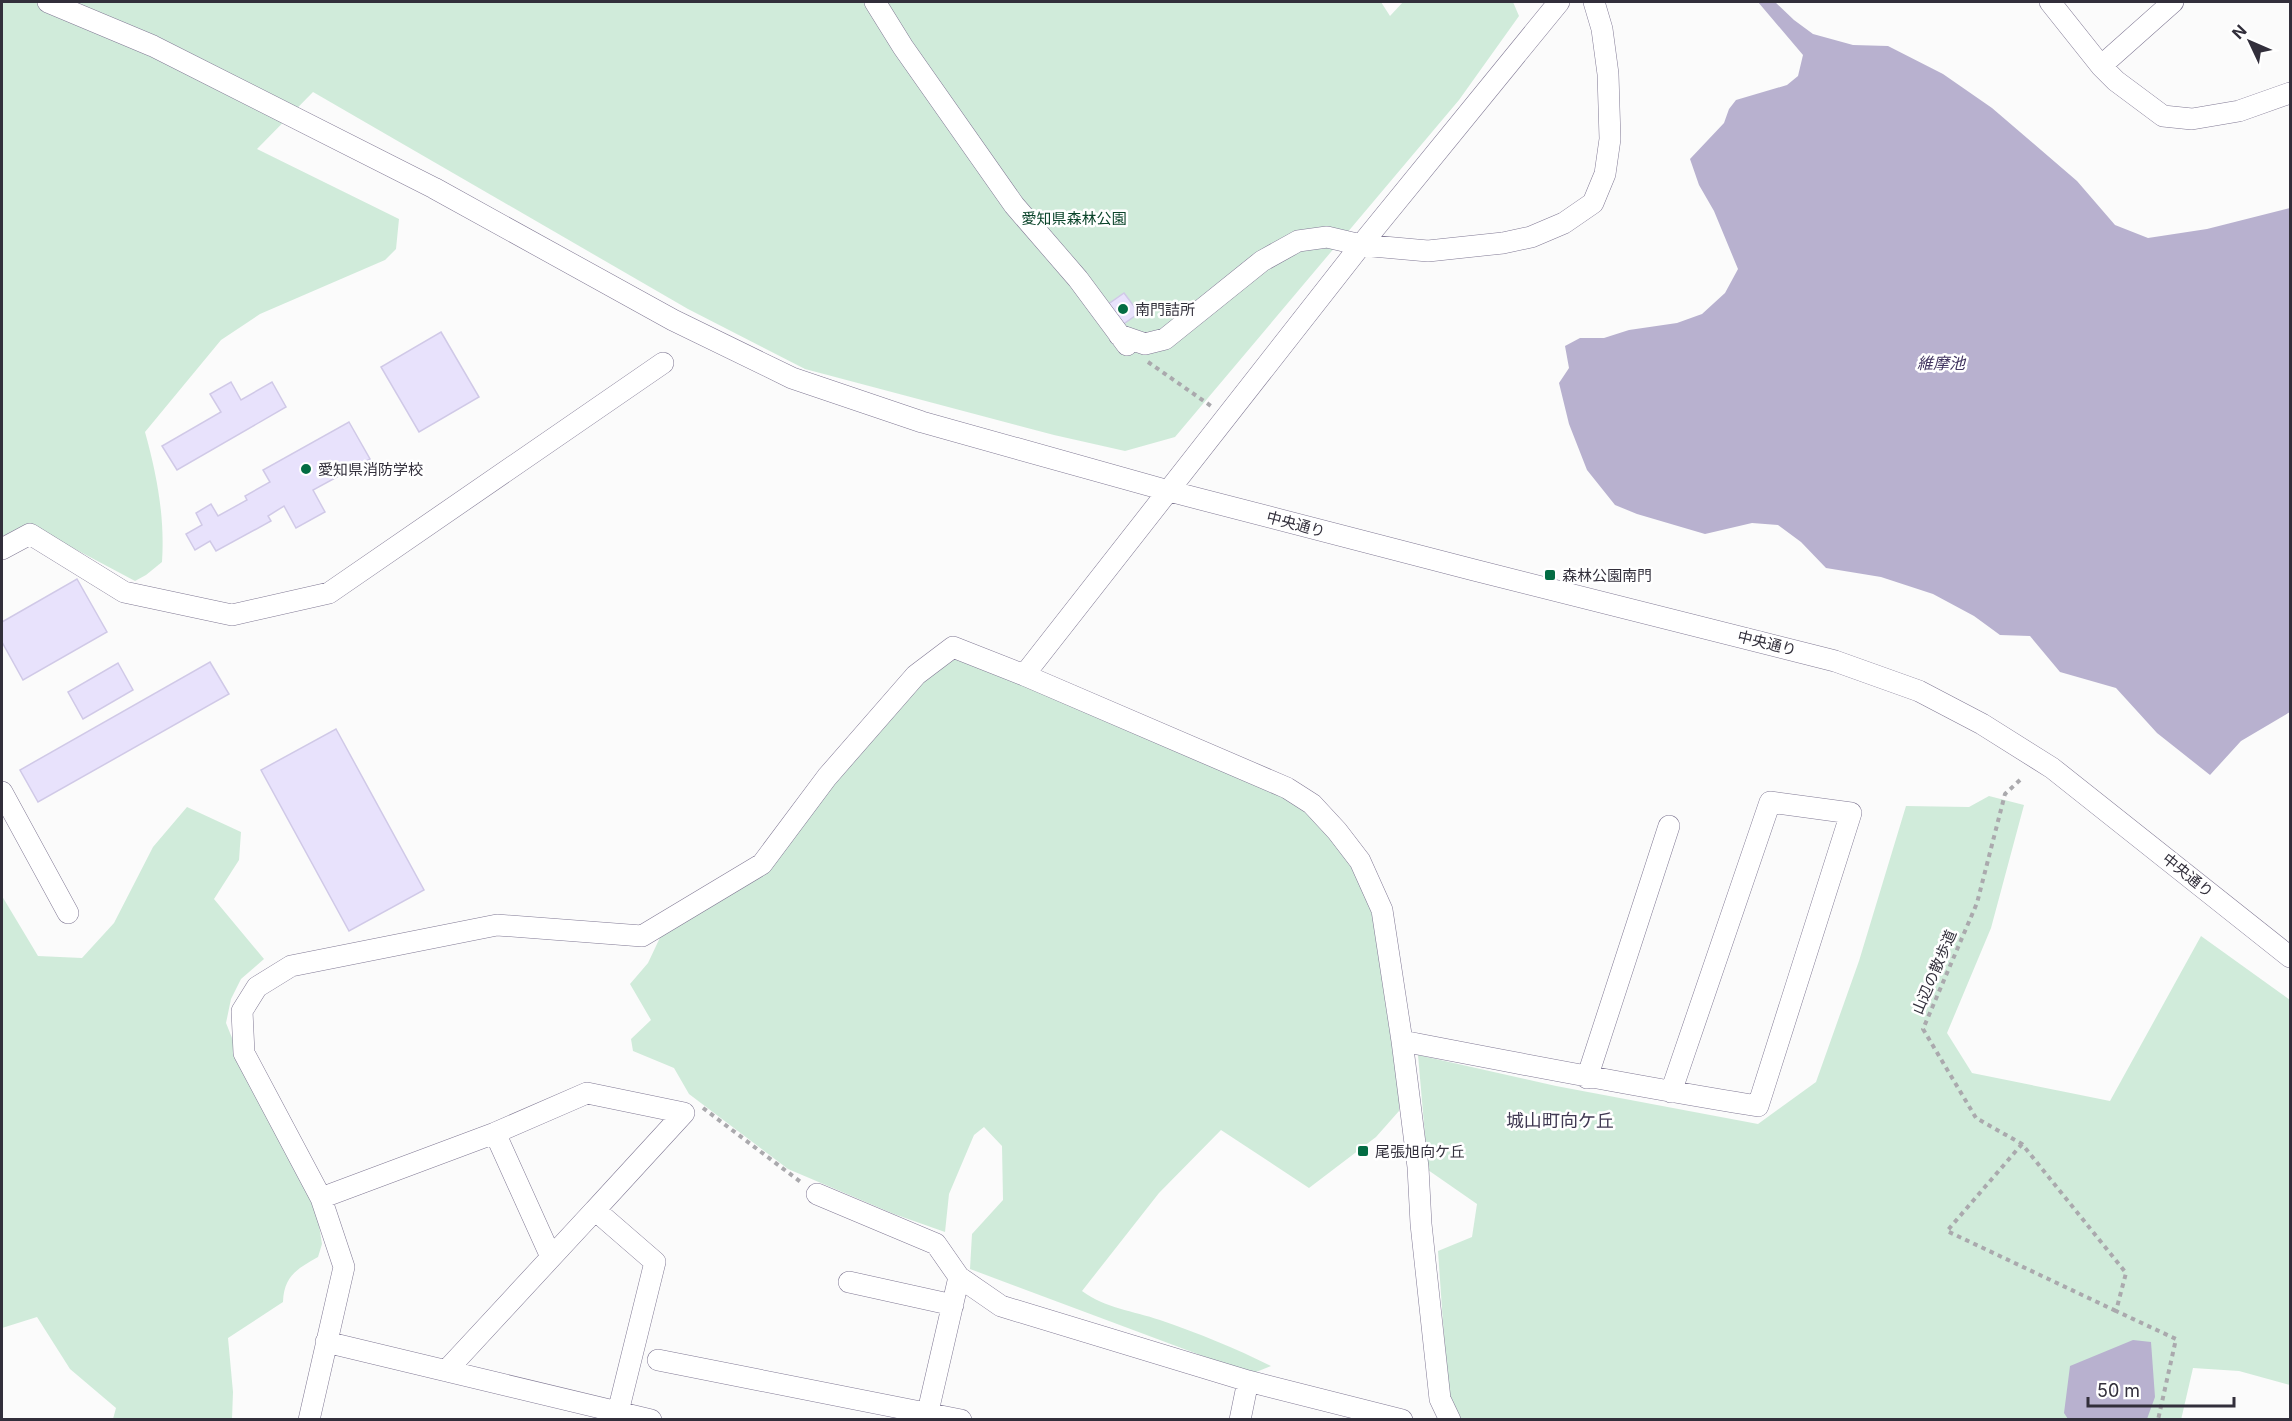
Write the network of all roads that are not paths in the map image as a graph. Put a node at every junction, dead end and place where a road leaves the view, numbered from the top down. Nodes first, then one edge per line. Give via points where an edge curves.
1 (48, 2) edge
2 (874, 2) edge
3 (1559, 2) edge
4 (1594, 2) edge
5 (2050, 2) edge
6 (2173, 2) edge
7 (2101, 66) junction
8 (2290, 93) edge
9 (1361, 245) junction
10 (663, 363) dead end
11 (1168, 491) junction
12 (2, 549) edge
13 (1024, 675) junction
14 (2, 792) edge
15 (1669, 826) dead end
16 (68, 913) dead end
17 (2290, 957) edge
18 (1402, 1041) junction
19 (1587, 1077) junction
20 (1671, 1092) junction
21 (495, 1132) junction
22 (817, 1194) road end
23 (321, 1198) junction
24 (595, 1210) junction
25 (551, 1257) junction
26 (959, 1277) junction
27 (849, 1281) dead end
28 (953, 1305) junction
29 (326, 1342) junction
30 (658, 1360) dead end
31 (446, 1371) junction
32 (1248, 1382) junction
33 (617, 1415) edge
34 (926, 1417) edge
35 (309, 1419) edge
36 (651, 1419) edge
37 (961, 1419) edge
38 (1240, 1419) edge
39 (1402, 1419) edge
40 (1450, 1419) edge

1 - 11 street, 中央通り via 153,46 434,188 673,320 792,378 922,422
2 - 9 street via 1014,205 1078,279 1125,343 1165,339 1262,261 1298,241 1328,237
3 - 9 street
4 - 9 street via 1608,74 1610,140 1605,174 1593,203 1564,223 1531,237 1503,243 1428,251
5 - 7 street
6 - 7 street
7 - 8 street via 2163,116 2192,118 2239,111
9 - 11 street
10 - 12 street via 328,593 232,615 124,592 30,534
11 - 13 street
11 - 17 street, 中央通り via 1835,661 1919,691 1982,724 2052,768
13 - 18 street via 1287,788 1312,804 1360,861 1382,910
13 - 23 street via 953,647 916,675 826,777 762,864 642,936 497,925 291,966 257,987 242,1011 244,1053
14 - 16 street
15 - 19 street
18 - 19 street
18 - 40 street via 1440,1399
19 - 20 street
20 - 20 street via 1770,802 1851,813 1758,1106
21 - 23 street
21 - 24 street via 587,1093 684,1113
21 - 25 street
22 - 26 street via 936,1244
23 - 29 street via 344,1267
24 - 25 street
24 - 33 street via 655,1262
25 - 31 street
26 - 28 street
26 - 32 street via 1001,1306
27 - 28 street
28 - 34 street
29 - 31 street
29 - 35 street
30 - 34 street
31 - 33 street
32 - 38 street
32 - 39 street
33 - 36 street
34 - 37 street

